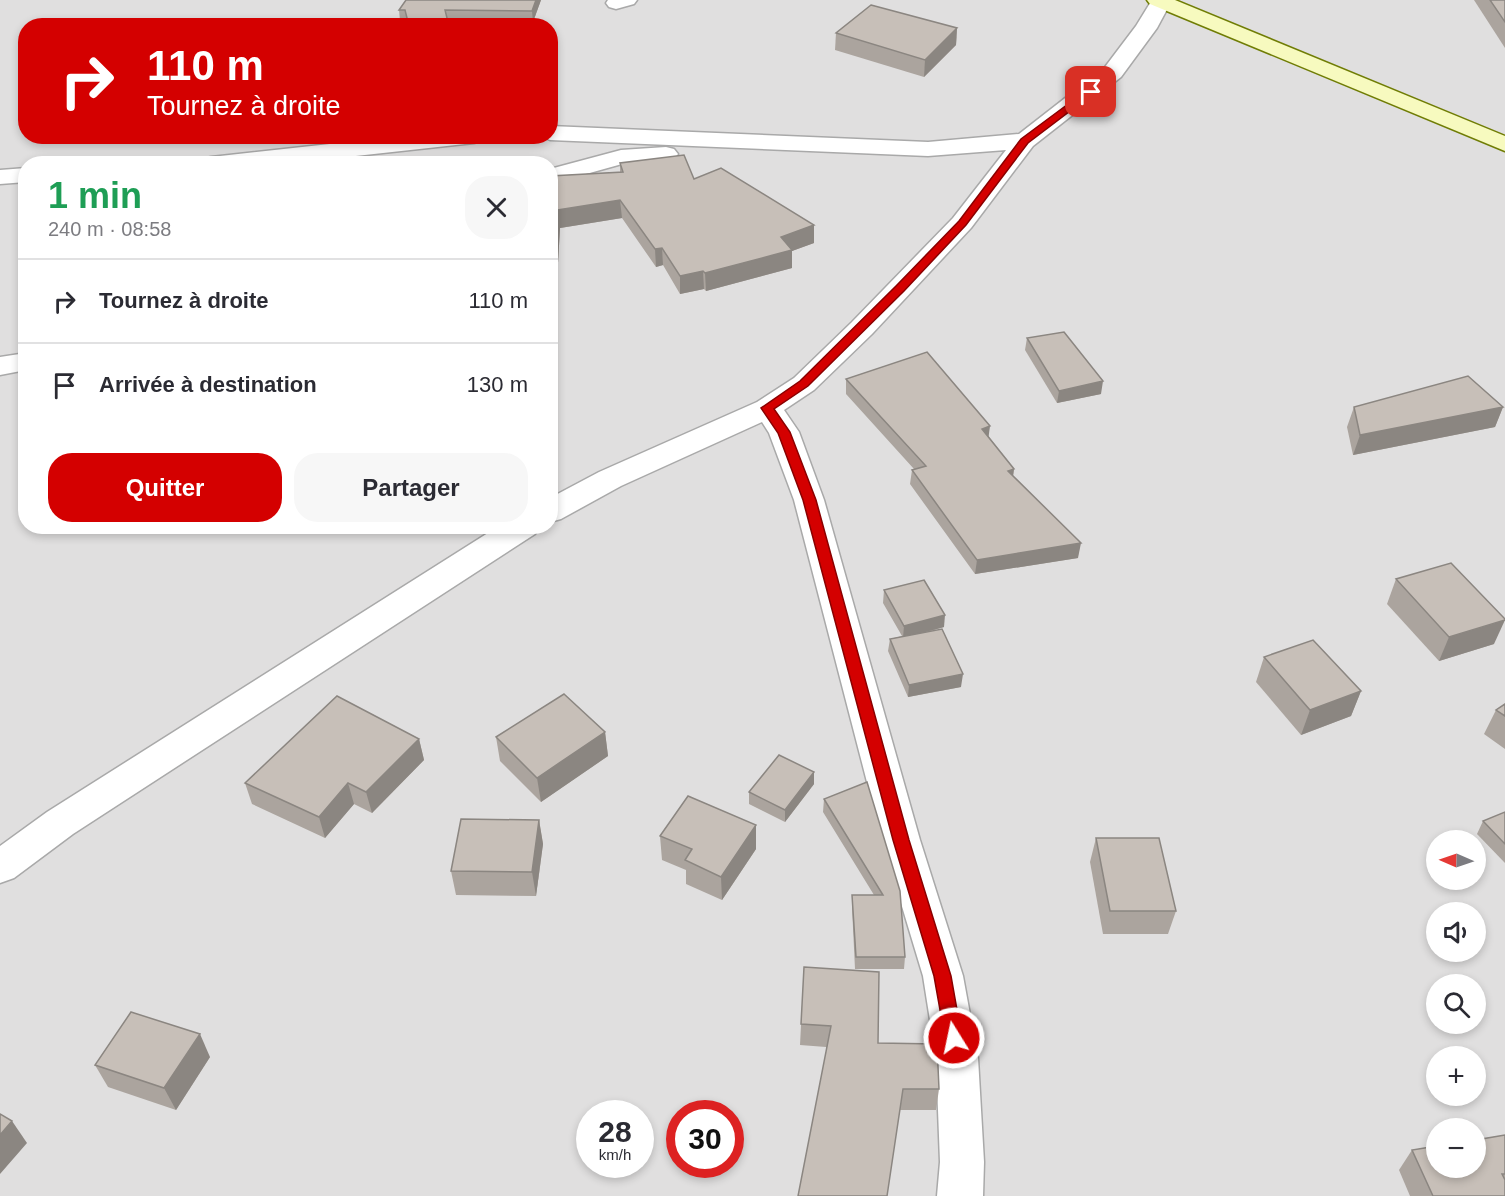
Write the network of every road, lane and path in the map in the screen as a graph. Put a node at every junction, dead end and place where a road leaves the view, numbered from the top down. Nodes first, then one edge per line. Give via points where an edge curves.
1 (1159, 1) edge
2 (558, 133) edge
3 (1025, 141) junction
4 (399, 144) edge
5 (818, 144) junction
6 (1505, 144) edge
7 (286, 156) edge
8 (558, 175) edge
9 (18, 176) edge
10 (0, 177) edge
11 (18, 362) edge
12 (0, 366) edge
13 (767, 408) junction
14 (558, 508) edge
15 (510, 534) edge
16 (0, 867) edge
17 (960, 1196) edge

1 - 3 street via 1146,28 1113,72
1 - 6 street
2 - 5 street
3 - 5 street via 928,149
3 - 13 street via 962,223 900,288 804,384
4 - 7 street
5 - 8 street via 621,157
9 - 10 street
11 - 12 street
13 - 14 street via 610,479
13 - 17 street via 784,432 809,500 901,840 943,976 957,1058 963,1162
15 - 16 street via 80,810

